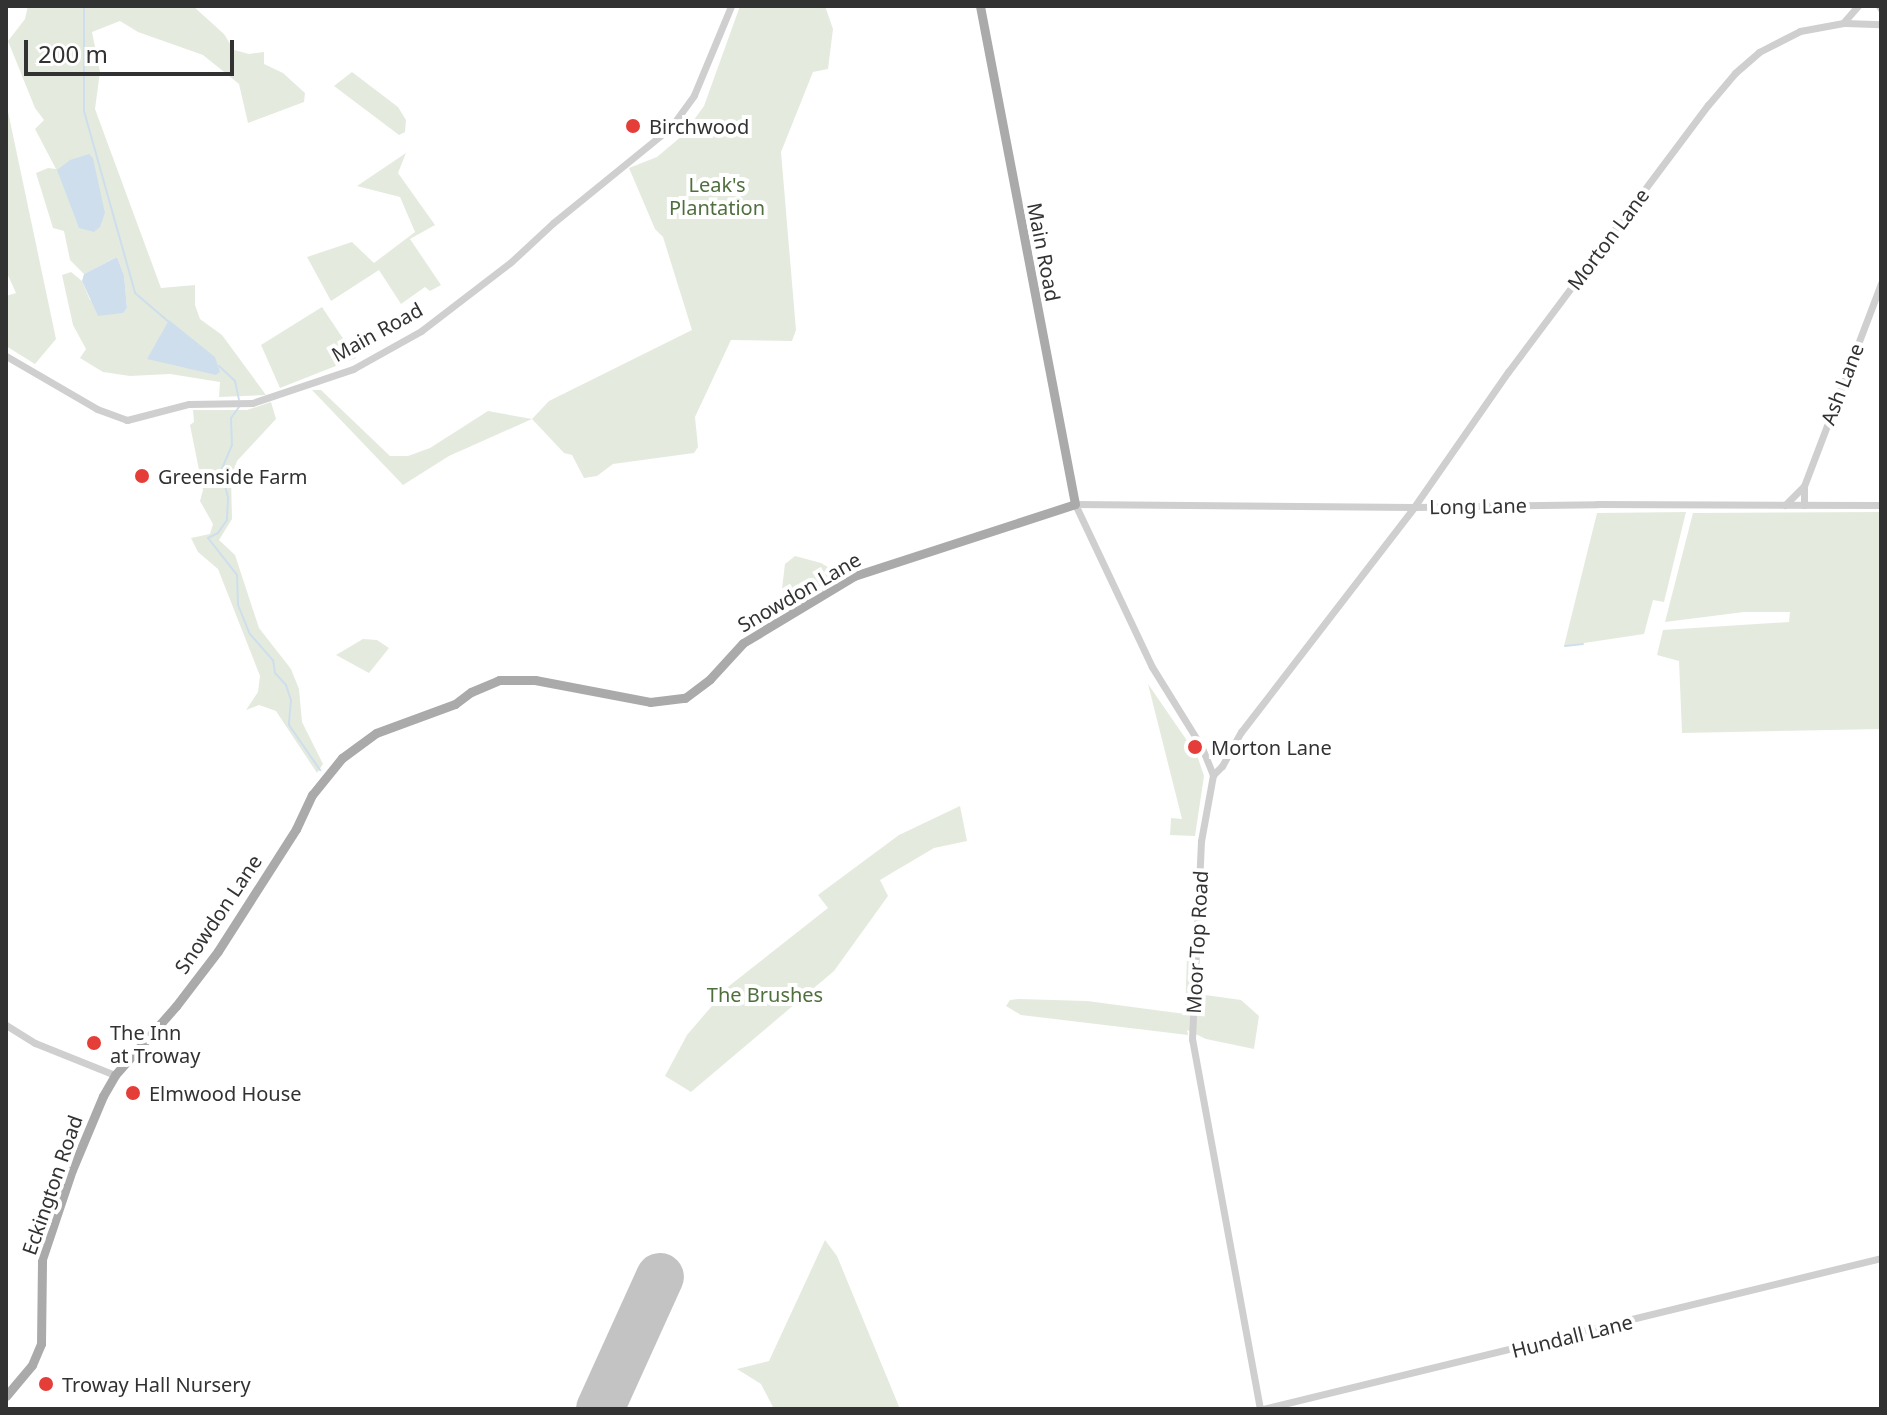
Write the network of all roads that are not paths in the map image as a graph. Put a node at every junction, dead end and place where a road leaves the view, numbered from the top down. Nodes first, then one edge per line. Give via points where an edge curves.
1 (731, 6) edge
2 (980, 6) edge
3 (1858, 6) edge
4 (1843, 23) junction
5 (1881, 24) edge
6 (1881, 283) edge
7 (6, 356) edge
8 (1804, 486) junction
9 (1075, 504) junction
10 (1785, 505) junction
11 (1804, 505) junction
12 (1881, 505) edge
13 (1414, 507) junction
14 (1213, 775) junction
15 (6, 1025) edge
16 (115, 1075) junction
17 (1881, 1258) edge
18 (6, 1396) edge
19 (1262, 1409) edge

1 - 7 street, Main Road via 694,95 671,127 421,331 353,369 239,404 189,404 127,420 97,409
2 - 9 main road, Main Road
3 - 4 street
4 - 5 street, Morton Lane
4 - 13 street, Morton Lane via 1778,40 1735,73 1508,372
6 - 8 street, Ash Lane
8 - 10 street, Ash Lane
8 - 11 street, Ash Lane
9 - 13 street, Long Lane
9 - 14 street via 1152,667
9 - 16 main road, Snowdon Lane via 854,576 743,643 685,698 650,702 535,680 499,680 455,704 376,733 327,773 218,951
10 - 11 street, Long Lane
10 - 13 street, Long Lane
11 - 12 street, Long Lane
13 - 14 street, Morton Lane
14 - 19 street, Moor Top Road via 1201,841 1192,1039
15 - 16 street via 35,1043
16 - 18 main road, Eckington Road via 86,1133 42,1259 41,1344 32,1365
17 - 19 street, Hundall Lane

